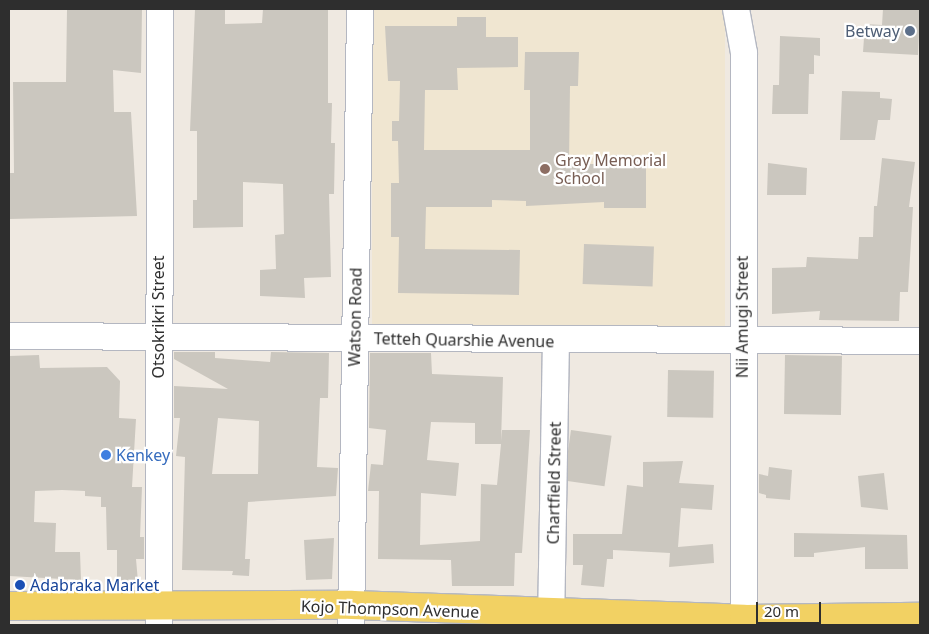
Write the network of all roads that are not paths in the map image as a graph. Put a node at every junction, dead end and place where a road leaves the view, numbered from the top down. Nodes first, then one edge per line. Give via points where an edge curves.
1 (160, 9) edge
2 (360, 9) edge
3 (736, 9) edge
4 (9, 336) edge
5 (157, 336) junction
6 (355, 338) junction
7 (556, 341) junction
8 (742, 341) junction
9 (920, 341) edge
10 (9, 606) edge
11 (351, 615) edge
12 (159, 616) edge
13 (920, 617) edge
14 (551, 620) edge
15 (744, 622) edge

1 - 5 street, Otsokrikri Street
2 - 6 street, Watson Road
3 - 8 street, Nii Amugi Street via 744,53
4 - 5 street, Tetteh Quarshie Avenue
5 - 6 street, Tetteh Quarshie Avenue
5 - 12 street, Otsokrikri Street
6 - 7 street, Tetteh Quarshie Avenue
6 - 11 street, Watson Road
7 - 8 street, Tetteh Quarshie Avenue
7 - 14 street, Chartfield Street
8 - 9 street, Tetteh Quarshie Avenue
8 - 15 street, Nii Amugi Street
10 - 12 main road, Kojo Thompson Avenue
11 - 12 main road, Kojo Thompson Avenue
11 - 14 main road, Kojo Thompson Avenue
13 - 15 main road, Kojo Thompson Avenue
14 - 15 main road, Kojo Thompson Avenue

